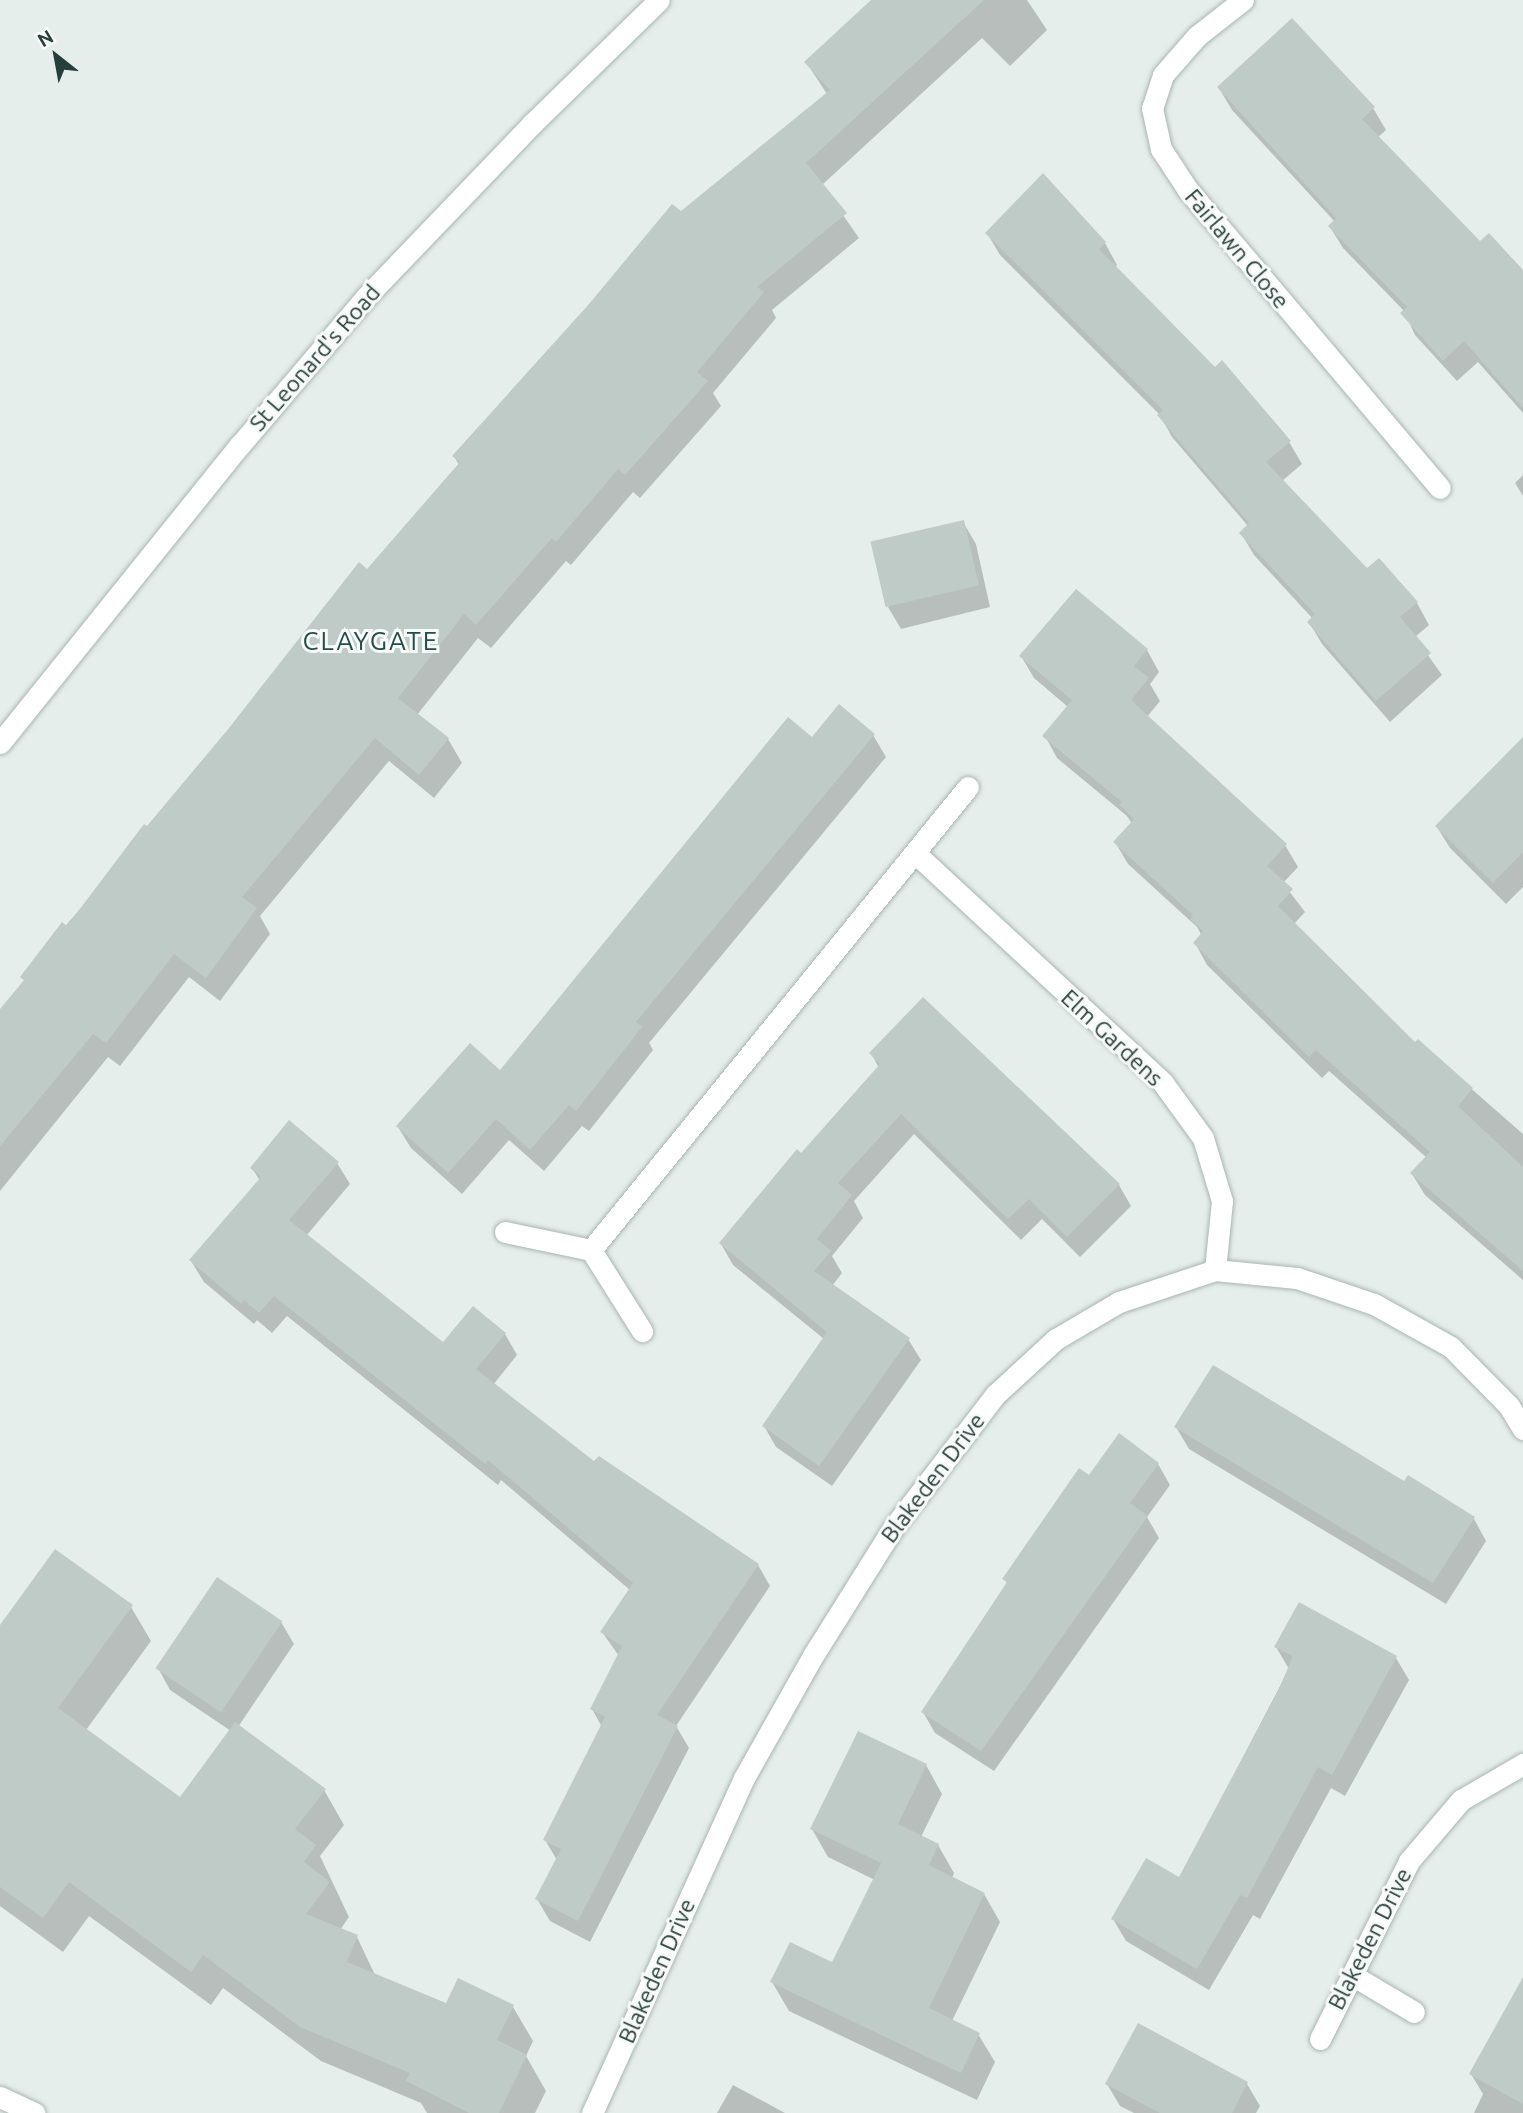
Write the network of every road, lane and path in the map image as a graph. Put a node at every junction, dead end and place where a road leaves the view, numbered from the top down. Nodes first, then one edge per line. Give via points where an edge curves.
1 (659, 0) edge
2 (1244, 0) edge
3 (1440, 488) dead end
4 (0, 743) edge
5 (968, 787) dead end
6 (915, 853) junction
7 (505, 1232) dead end
8 (591, 1250) junction
9 (1215, 1270) junction
10 (642, 1331) dead end
11 (1523, 1429) edge
12 (1523, 1764) edge
13 (1352, 1975) junction
14 (1414, 2012) dead end
15 (1320, 2039) dead end
16 (0, 2097) edge
17 (34, 2113) edge
18 (592, 2113) edge

1 - 4 street, St Leonard's Road via 366,297 240,445
2 - 3 street, Fairlawn Close via 1197,36 1163,75 1152,108 1161,149 1188,190
5 - 6 street
6 - 8 street
6 - 9 street, Elm Gardens via 1163,1083 1203,1138 1222,1201
7 - 8 street
8 - 10 street
9 - 11 street, Blakeden Drive via 1297,1278 1374,1304 1451,1347 1509,1405
9 - 18 street, Blakeden Drive via 1119,1302 1056,1339 995,1395 893,1528 744,1778
12 - 13 street, Blakeden Drive via 1461,1800 1409,1861
13 - 14 street
13 - 15 street, Blakeden Drive
16 - 17 street

